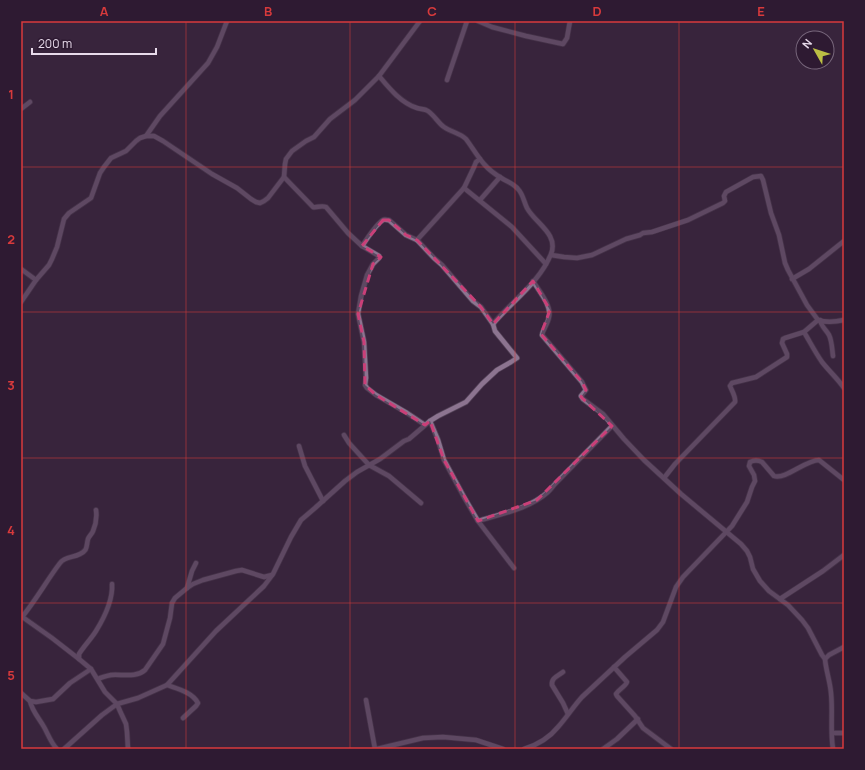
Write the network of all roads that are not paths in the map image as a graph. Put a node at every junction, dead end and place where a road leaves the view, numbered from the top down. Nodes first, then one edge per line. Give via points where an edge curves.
1 (227, 21) edge
2 (420, 21) edge
3 (467, 21) edge
4 (478, 21) edge
5 (570, 21) edge
6 (379, 76) junction
7 (447, 80) dead end
8 (30, 102) dead end
9 (21, 109) edge
10 (146, 136) junction
11 (480, 159) junction
12 (284, 177) junction
13 (500, 177) junction
14 (464, 188) junction
15 (480, 200) junction
16 (417, 240) junction
17 (844, 241) edge
18 (362, 246) junction
19 (550, 255) junction
20 (546, 264) junction
21 (21, 269) edge
22 (792, 279) junction
23 (36, 280) junction
24 (533, 281) junction
25 (21, 302) edge
26 (819, 320) junction
27 (844, 320) edge
28 (493, 324) junction
29 (804, 332) junction
30 (834, 356) dead end
31 (844, 388) edge
32 (430, 421) junction
33 (426, 425) junction
34 (612, 426) junction
35 (344, 435) dead end
36 (299, 446) dead end
37 (368, 465) junction
38 (664, 478) junction
39 (844, 480) edge
40 (323, 501) junction
41 (421, 502) dead end
42 (96, 510) dead end
43 (478, 521) junction
44 (727, 532) junction
45 (844, 555) edge
46 (196, 563) dead end
47 (514, 568) dead end
48 (273, 574) junction
49 (112, 584) dead end
50 (187, 588) junction
51 (780, 599) junction
52 (22, 616) edge
53 (844, 647) edge
54 (79, 659) junction
55 (825, 659) junction
56 (614, 667) junction
57 (91, 669) junction
58 (563, 672) dead end
59 (98, 679) junction
60 (167, 685) junction
61 (21, 693) edge
62 (366, 700) dead end
63 (30, 701) junction
64 (116, 704) junction
65 (568, 714) junction
66 (183, 718) dead end
67 (638, 719) junction
68 (832, 733) junction
69 (844, 733) edge
70 (57, 749) edge
71 (64, 749) edge
72 (128, 749) edge
73 (376, 749) edge
74 (503, 749) edge
75 (525, 749) edge
76 (603, 749) edge
77 (671, 749) edge
78 (833, 749) edge

1 - 10 street via 208,63 160,116
2 - 6 street
3 - 7 street
4 - 5 street via 492,27 563,44 567,38
6 - 11 street via 406,102 426,110 442,126 463,136
6 - 12 street via 355,100 330,119 314,137 292,151 285,164
8 - 9 street
10 - 12 street via 159,138 256,202 264,202
10 - 23 street via 126,151 111,158 100,173 91,198 69,212 64,219 52,259
11 - 13 street
11 - 14 street via 476,162
12 - 18 street via 313,206 326,207
13 - 15 street
13 - 19 street via 518,188 528,209 551,238 553,248
14 - 15 street
14 - 16 street
15 - 20 street via 512,226
16 - 18 street via 406,235 386,219 372,231
16 - 28 street via 481,307
17 - 22 street
18 - 33 street via 379,256 367,275 358,314 364,342 367,388
19 - 20 street
19 - 22 street via 577,258 588,256 626,239 682,222 723,203 726,192 753,177 761,176 785,263
20 - 24 street
21 - 23 street
22 - 26 street
23 - 25 street
24 - 28 street
24 - 34 street via 550,310 549,320 542,335 582,382 586,390 581,396 583,399 603,414
26 - 27 street
26 - 29 street
26 - 30 street via 828,334
28 - 32 street via 495,331 517,358 496,370 466,402
29 - 31 street via 823,363
29 - 38 street via 783,339 788,358 756,377 732,383 730,386 735,402
32 - 33 street
32 - 43 street via 444,460
33 - 37 street
34 - 38 street
34 - 43 street via 548,492 537,500
35 - 37 street
36 - 40 street via 305,466
37 - 40 street
37 - 41 street via 389,476
38 - 44 street
39 - 44 street via 819,460 780,477 774,476 759,460 750,462 755,481 747,502
40 - 48 street via 301,520
42 - 52 street via 95,527 88,539 86,550 78,556 62,560
43 - 47 street
44 - 51 street via 747,551 756,576 763,585
44 - 56 street via 683,577 657,630
45 - 51 street
46 - 50 street
48 - 50 street via 264,577 242,570 203,580
48 - 60 street
49 - 54 street via 108,607
50 - 59 street via 172,603 163,644 145,670 127,676
51 - 55 street via 802,620
52 - 54 street
53 - 55 street
54 - 57 street
55 - 68 street via 831,691
56 - 65 street
56 - 67 street via 627,682 616,694
57 - 59 street
57 - 63 street via 70,683 53,699 43,702
58 - 65 street via 553,679 552,685
59 - 64 street
60 - 64 street via 138,698
60 - 66 street via 188,693 197,700 196,706
61 - 63 street
62 - 73 street
63 - 70 street
64 - 71 street
64 - 72 street via 126,724
65 - 75 street via 550,735
67 - 76 street
67 - 77 street via 643,728
68 - 69 street
68 - 78 street
73 - 74 street via 423,738 443,737 476,740

